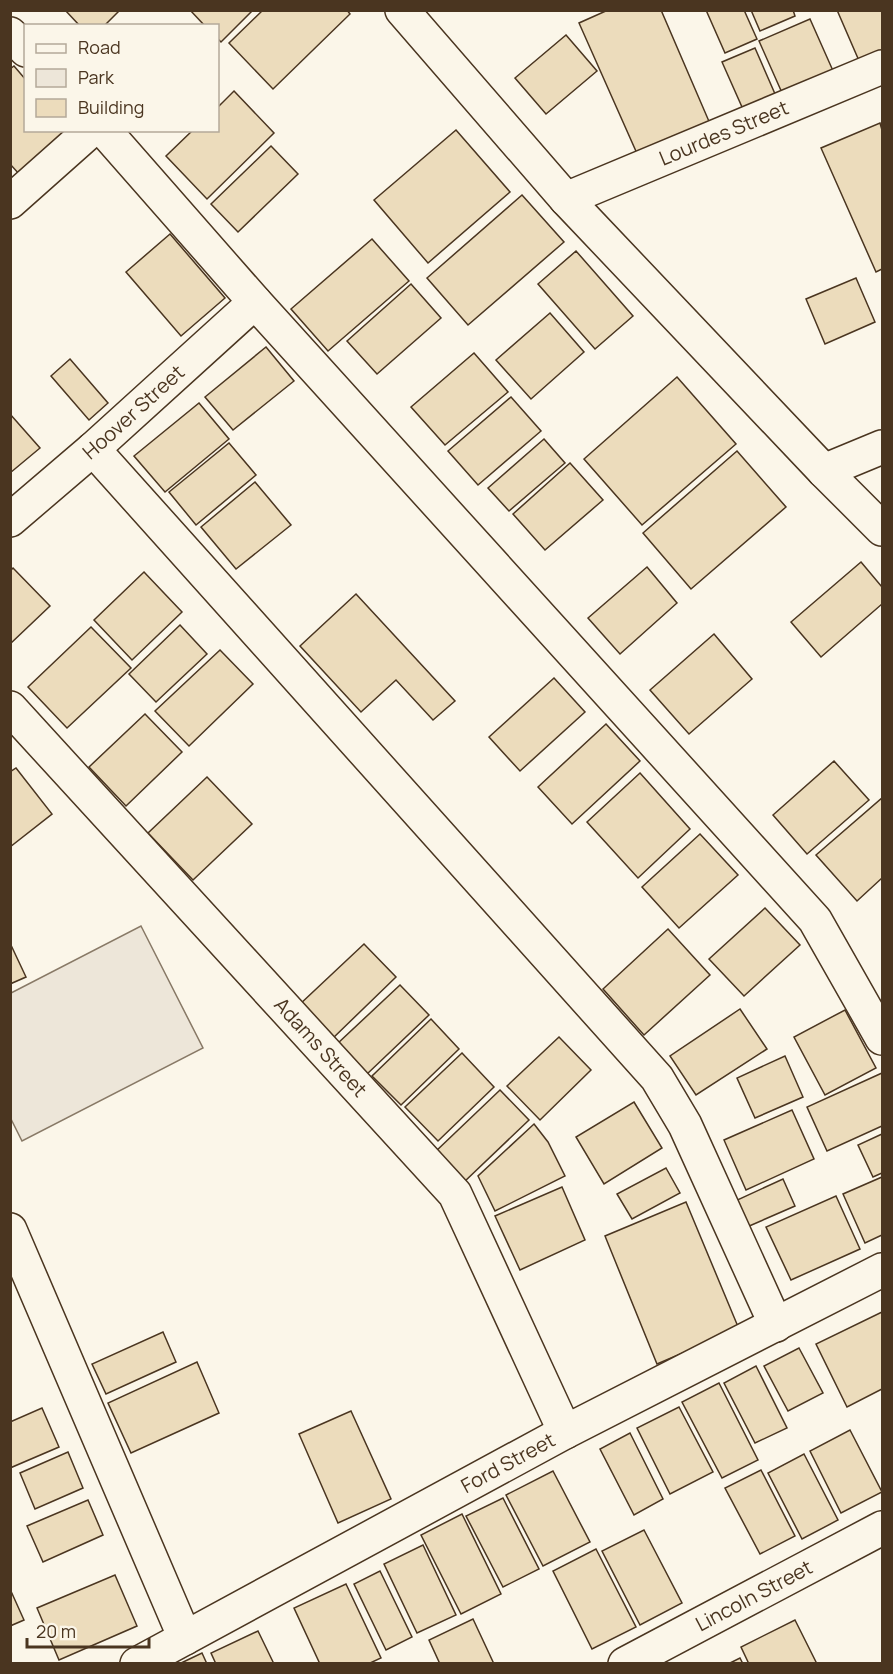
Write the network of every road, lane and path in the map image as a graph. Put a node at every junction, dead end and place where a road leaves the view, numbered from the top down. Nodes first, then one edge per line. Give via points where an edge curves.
1 (402, 10) edge
2 (10, 34) edge
3 (24, 48) edge
4 (882, 68) edge
5 (89, 132) edge
6 (106, 132) edge
7 (567, 199) junction
8 (10, 202) edge
9 (255, 302) junction
10 (882, 447) edge
11 (93, 449) junction
12 (824, 471) junction
13 (10, 520) edge
14 (882, 529) edge
15 (10, 708) edge
16 (882, 1038) edge
17 (10, 1230) edge
18 (882, 1270) edge
19 (776, 1325) junction
20 (565, 1432) junction
21 (882, 1528) edge
22 (185, 1638) junction
23 (137, 1664) edge
24 (625, 1664) edge

1 - 7 street
2 - 3 street
4 - 7 street, Lourdes Street
5 - 8 street
6 - 9 street
7 - 12 street
9 - 11 street, Hoover Street
9 - 16 street via 815,920
10 - 12 street
11 - 13 street, Hoover Street
11 - 19 street via 657,1078 685,1125
12 - 14 street
15 - 20 street, Adams Street via 455,1194
17 - 22 street
18 - 19 street, Ford Street
19 - 20 street, Ford Street
20 - 22 street, Ford Street
21 - 24 street, Lincoln Street
22 - 23 street, Ford Street

